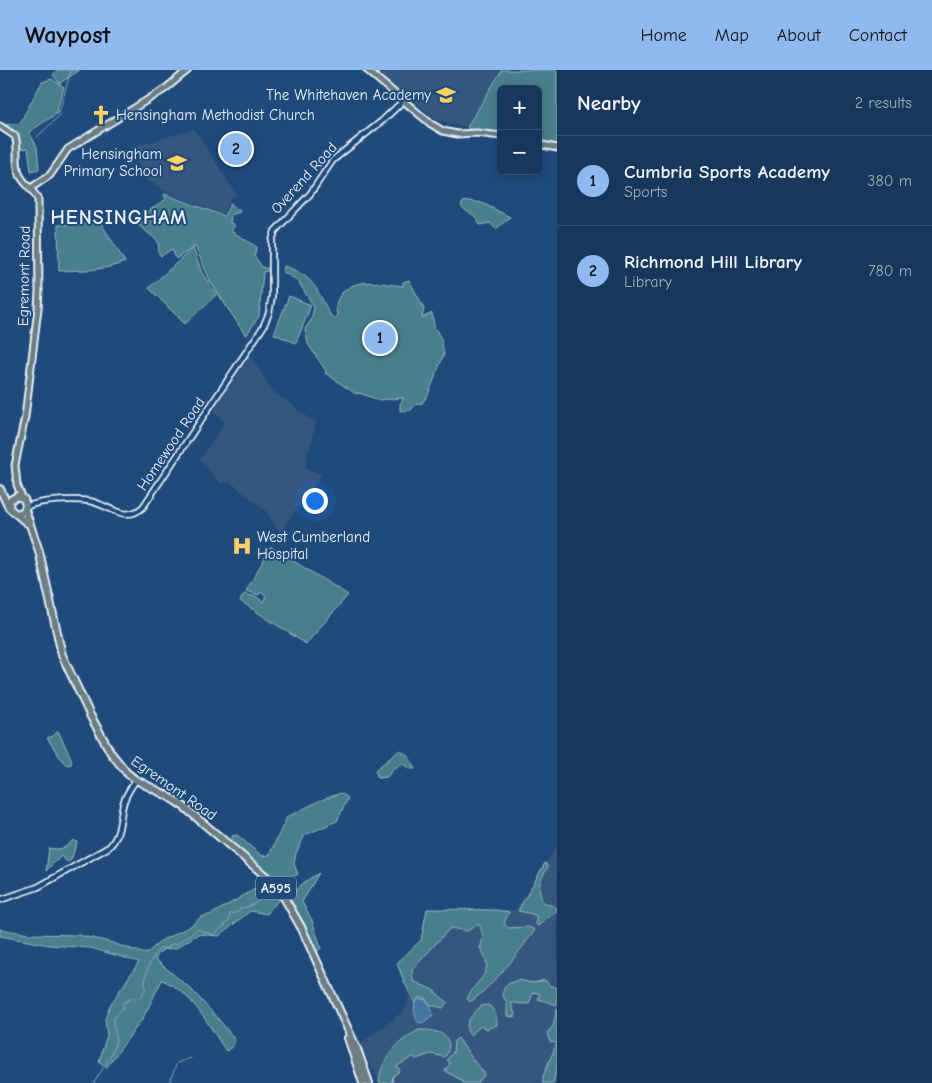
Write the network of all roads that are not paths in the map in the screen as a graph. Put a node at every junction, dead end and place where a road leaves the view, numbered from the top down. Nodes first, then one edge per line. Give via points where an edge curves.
1 (188, 70) edge
2 (367, 70) edge
3 (403, 101) junction
4 (0, 126) edge
5 (497, 136) edge
6 (542, 145) edge
7 (557, 148) edge
8 (31, 188) junction
9 (272, 296) joint
10 (17, 485) junction
11 (0, 489) edge
12 (12, 498) junction
13 (23, 498) junction
14 (35, 503) junction
15 (8, 507) junction
16 (25, 509) junction
17 (17, 514) junction
18 (30, 526) junction
19 (136, 780) junction
20 (0, 900) edge
21 (341, 1015) junction
22 (363, 1083) edge
23 (369, 1083) edge

1 - 8 main road via 160,92 68,149 50,175
2 - 3 main road
3 - 5 main road via 443,131
3 - 9 street, Overend Road via 333,160 310,194 278,227 272,241
4 - 8 main road, Egremont Road via 15,136 17,167 24,183
6 - 7 main road
8 - 10 main road, Egremont Road via 38,200 39,291 25,417 15,465
9 - 14 street, Homewood Road via 263,327 249,350 141,510 125,515 84,500
10 - 12 main road
10 - 13 main road
11 - 12 highway, A595
11 - 15 highway, A595
12 - 13 highway
12 - 15 highway
13 - 14 street
13 - 16 highway, A595
14 - 16 street
15 - 17 highway, A595
16 - 17 highway
16 - 18 highway, A595
17 - 18 highway, A595
18 - 19 highway, Egremont Road / A595 via 68,670 111,752
19 - 20 street via 126,795 116,838 109,847 38,887
19 - 21 highway, Egremont Road / A595 via 183,806 269,879 302,928
21 - 22 highway, Egremont Road / A595
21 - 23 highway, Egremont Road / A595

